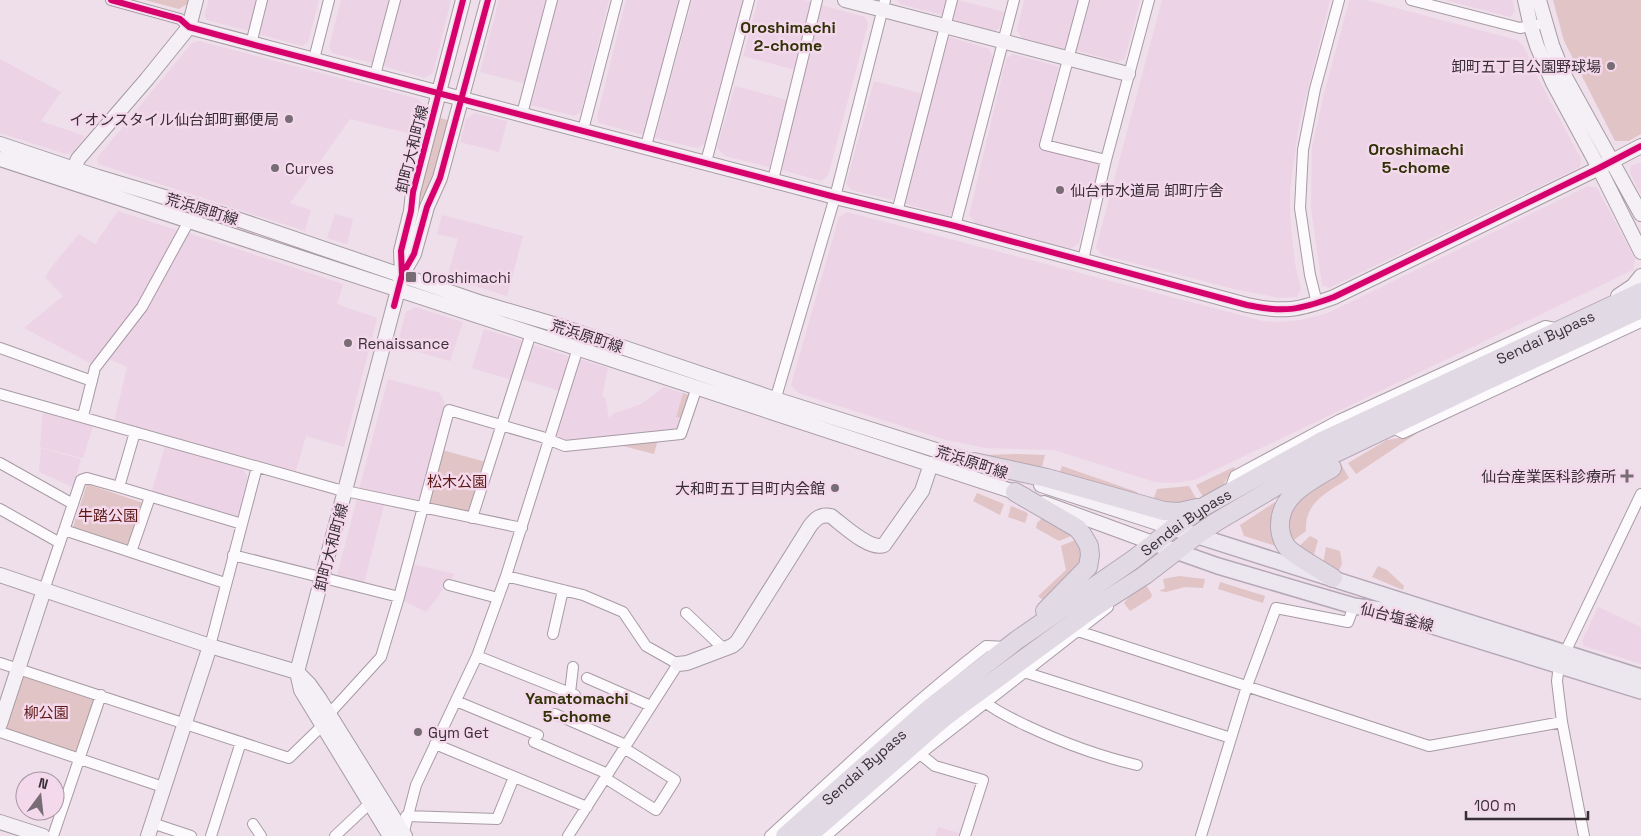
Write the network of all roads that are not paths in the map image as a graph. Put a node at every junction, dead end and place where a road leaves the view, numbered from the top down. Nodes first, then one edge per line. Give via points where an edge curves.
1 (111, 0) edge
2 (196, 0) edge
3 (262, 0) edge
4 (329, 0) edge
5 (395, 0) edge
6 (463, 0) edge
7 (488, 0) edge
8 (552, 0) edge
9 (617, 0) edge
10 (685, 0) edge
11 (749, 0) edge
12 (817, 0) edge
13 (845, 0) edge
14 (952, 0) edge
15 (1014, 0) edge
16 (1084, 0) edge
17 (1149, 0) edge
18 (1339, 0) edge
19 (1411, 0) edge
20 (1525, 0) edge
21 (1539, 0) edge
22 (884, 5) edge
23 (1545, 23) junction
24 (189, 26) junction
25 (945, 26) junction
26 (1531, 27) junction
27 (1004, 41) junction
28 (251, 44) junction
29 (1069, 58) junction
30 (314, 59) junction
31 (1128, 74) junction
32 (375, 75) junction
33 (438, 92) junction
34 (461, 98) junction
35 (522, 114) junction
36 (583, 130) junction
37 (0, 144) edge
38 (646, 146) junction
39 (1641, 146) edge
40 (0, 159) edge
41 (1106, 160) junction
42 (1613, 161) junction
43 (706, 162) junction
44 (1599, 168) junction
45 (72, 175) junction
46 (773, 180) junction
47 (835, 196) junction
48 (897, 212) junction
49 (1641, 214) edge
50 (189, 221) junction
51 (955, 226) junction
52 (1641, 252) edge
53 (1083, 260) junction
54 (402, 275) junction
55 (1641, 276) edge
56 (398, 290) junction
57 (1641, 292) edge
58 (1317, 304) junction
59 (1641, 309) edge
60 (1641, 322) edge
61 (1567, 327) junction
62 (531, 333) junction
63 (0, 348) edge
64 (578, 348) junction
65 (92, 381) junction
66 (697, 387) junction
67 (0, 394) edge
68 (773, 406) junction
69 (82, 416) junction
70 (502, 425) junction
71 (1390, 428) junction
72 (136, 432) junction
73 (549, 440) junction
74 (974, 462) junction
75 (0, 463) edge
76 (931, 464) junction
77 (258, 467) junction
78 (119, 487) junction
79 (346, 491) junction
80 (1015, 492) junction
81 (1641, 494) edge
82 (150, 496) junction
83 (73, 504) junction
84 (1205, 506) junction
85 (0, 508) edge
86 (423, 508) junction
87 (472, 518) junction
88 (242, 524) junction
89 (522, 528) junction
90 (1174, 528) junction
91 (64, 530) junction
92 (1197, 535) junction
93 (60, 543) junction
94 (1153, 543) junction
95 (131, 552) junction
96 (1175, 552) junction
97 (233, 555) junction
98 (0, 575) edge
99 (506, 576) junction
100 (323, 577) junction
101 (1333, 578) junction
102 (226, 583) junction
103 (1130, 584) junction
104 (449, 585) dead end
105 (44, 590) junction
106 (563, 590) junction
107 (399, 597) junction
108 (498, 598) junction
109 (1354, 606) junction
110 (686, 613) dead end
111 (1078, 631) junction
112 (553, 634) dead end
113 (1013, 643) junction
114 (210, 646) junction
115 (724, 649) junction
116 (477, 656) junction
117 (1562, 659) junction
118 (0, 663) edge
119 (678, 664) junction
120 (573, 667) dead end
121 (19, 670) junction
122 (297, 672) junction
123 (1024, 672) junction
124 (1641, 677) edge
125 (587, 678) dead end
126 (1247, 686) junction
127 (1641, 691) edge
128 (101, 696) junction
129 (456, 701) junction
130 (985, 702) junction
131 (651, 706) junction
132 (555, 714) dead end
133 (326, 720) junction
134 (1562, 722) junction
135 (185, 723) junction
136 (0, 724) edge
137 (0, 732) edge
138 (1231, 738) junction
139 (241, 742) junction
140 (435, 744) junction
141 (625, 746) junction
142 (920, 754) junction
143 (80, 758) junction
144 (1137, 765) dead end
145 (514, 776) junction
146 (606, 776) junction
147 (163, 787) junction
148 (370, 804) junction
149 (587, 807) junction
150 (406, 816) junction
151 (0, 822) edge
152 (253, 824) dead end
153 (150, 830) edge
154 (400, 835) edge
155 (43, 836) edge
156 (53, 836) edge
157 (190, 836) edge
158 (211, 836) edge
159 (261, 836) edge
160 (335, 836) edge
161 (568, 836) edge
162 (770, 836) edge
163 (785, 836) edge
164 (808, 836) edge
165 (826, 836) edge
166 (965, 836) edge
167 (1201, 836) edge
168 (1584, 836) edge

1 - 24 street via 180,19
2 - 24 street
3 - 28 street
4 - 30 street
5 - 32 street
6 - 33 street, 卸町大和町線
7 - 34 street, 卸町大和町線
8 - 35 street
9 - 36 street
10 - 38 street
11 - 43 street
12 - 46 street
13 - 22 street
14 - 25 street
15 - 27 street
16 - 29 street
17 - 31 street
18 - 58 street via 1315,89 1303,150 1300,208
19 - 26 street via 1520,28
20 - 26 street
21 - 23 street
22 - 25 street
22 - 47 street
23 - 26 street
23 - 42 street via 1564,74
24 - 28 street
24 - 45 street via 78,160
25 - 27 street
25 - 48 street
26 - 44 street via 1554,83
27 - 29 street
27 - 51 street
28 - 30 street
29 - 31 street
29 - 41 street via 1045,145
30 - 32 street
31 - 41 street
32 - 33 street
33 - 34 street
33 - 54 street, 卸町大和町線 via 412,192 401,251
34 - 35 street
34 - 54 street, 卸町大和町線 via 440,178 427,207 414,254
35 - 36 street
36 - 38 street
37 - 45 street, 荒浜原町線
38 - 43 street
39 - 42 street
40 - 45 street, 荒浜原町線
41 - 53 street
42 - 44 street
42 - 49 street
43 - 46 street
44 - 52 street
44 - 58 street
45 - 50 street, 荒浜原町線
45 - 54 street, 荒浜原町線 via 234,218
46 - 47 street
47 - 48 street
47 - 68 street
48 - 51 street
50 - 56 street, 荒浜原町線
50 - 65 street via 142,307 95,368
51 - 53 street
53 - 58 street via 1279,311
54 - 56 street, 卸町大和町線
54 - 68 street, 荒浜原町線 via 560,326
55 - 61 street via 1633,286
56 - 62 street, 荒浜原町線
56 - 79 street, 卸町大和町線
57 - 61 highway, Sendai Bypass
59 - 71 highway, Sendai Bypass
60 - 71 street via 1403,433
61 - 84 highway, Sendai Bypass via 1336,434
62 - 64 street, 荒浜原町線
62 - 70 street
63 - 65 street
64 - 66 street, 荒浜原町線
64 - 73 street
65 - 69 street
66 - 68 street, 荒浜原町線
66 - 73 street via 681,434 565,446
67 - 69 street
68 - 74 street, 荒浜原町線
68 - 76 street, 荒浜原町線
69 - 72 street
70 - 73 street
70 - 86 street via 448,410
70 - 87 street
71 - 92 highway, Sendai Bypass via 1321,460
71 - 101 highway via 1300,488 1287,502 1280,517 1281,538 1290,550
72 - 77 street
72 - 78 street
73 - 89 street
74 - 84 highway via 1164,511 1179,512
74 - 90 street, 荒浜原町線
75 - 83 street
76 - 80 street, 荒浜原町線
76 - 115 street via 922,491 884,545 871,545 831,516 816,519 737,642
77 - 79 street
77 - 88 street
78 - 82 street
78 - 83 street via 87,478 81,480
79 - 86 street
79 - 100 street, 卸町大和町線
80 - 94 street, 荒浜原町線
80 - 113 highway via 1077,528 1089,546 1090,555 1088,567
81 - 117 street
82 - 88 street
82 - 95 street
83 - 91 street
84 - 90 highway, Sendai Bypass
85 - 93 street
86 - 87 street
86 - 107 street
87 - 89 street
88 - 97 street
89 - 99 street
90 - 92 main road, 仙台塩釜線
90 - 94 highway, Sendai Bypass
91 - 93 street
91 - 95 street
92 - 96 highway, Sendai Bypass
92 - 101 main road, 仙台塩釜線
93 - 105 street
94 - 96 main road, 仙台塩釜線
94 - 113 highway, Sendai Bypass
95 - 102 street
96 - 103 highway, Sendai Bypass
96 - 109 main road, 仙台塩釜線
97 - 100 street
97 - 102 street
98 - 105 street
99 - 106 street
99 - 108 street
100 - 107 street
100 - 122 street, 卸町大和町線
101 - 117 main road, 仙台塩釜線
102 - 114 street
103 - 111 street via 1105,610
103 - 164 highway, Sendai Bypass via 946,716
104 - 108 street
105 - 114 street
105 - 121 street
106 - 112 street
106 - 119 street via 622,612 646,646
107 - 133 street via 381,657
108 - 116 street
109 - 117 main road, 仙台塩釜線 via 1381,610
109 - 126 street via 1348,622 1276,608
110 - 115 street
111 - 123 street
111 - 126 street
113 - 162 street via 986,646 966,661
113 - 163 highway, Sendai Bypass via 931,707
114 - 122 street
114 - 135 street
115 - 119 street
116 - 120 street via 573,694
116 - 129 street
117 - 124 main road, 仙台塩釜線
117 - 127 main road, 仙台塩釜線
117 - 134 street via 1557,681
118 - 121 street
119 - 131 street
121 - 128 street
121 - 136 street
122 - 133 street via 309,684
123 - 130 street
123 - 138 street
125 - 131 street
126 - 134 street via 1430,746
126 - 138 street
128 - 135 street
128 - 143 street
129 - 140 street
129 - 146 street via 536,738
130 - 142 street
130 - 144 street via 1069,744
131 - 141 street
132 - 141 street
133 - 139 street via 289,758
133 - 148 street
133 - 154 street
134 - 168 street
135 - 139 street
135 - 147 street
137 - 143 street
138 - 167 street
139 - 158 street
140 - 145 street
140 - 150 street
141 - 146 street
141 - 146 street via 674,780 656,810
142 - 165 street
142 - 166 street via 935,766 983,780
143 - 147 street
143 - 156 street
145 - 149 street
145 - 150 street via 497,819
146 - 149 street
147 - 153 street
148 - 154 street
148 - 160 street
149 - 161 street
150 - 154 street
151 - 155 street
152 - 159 street
153 - 157 street

